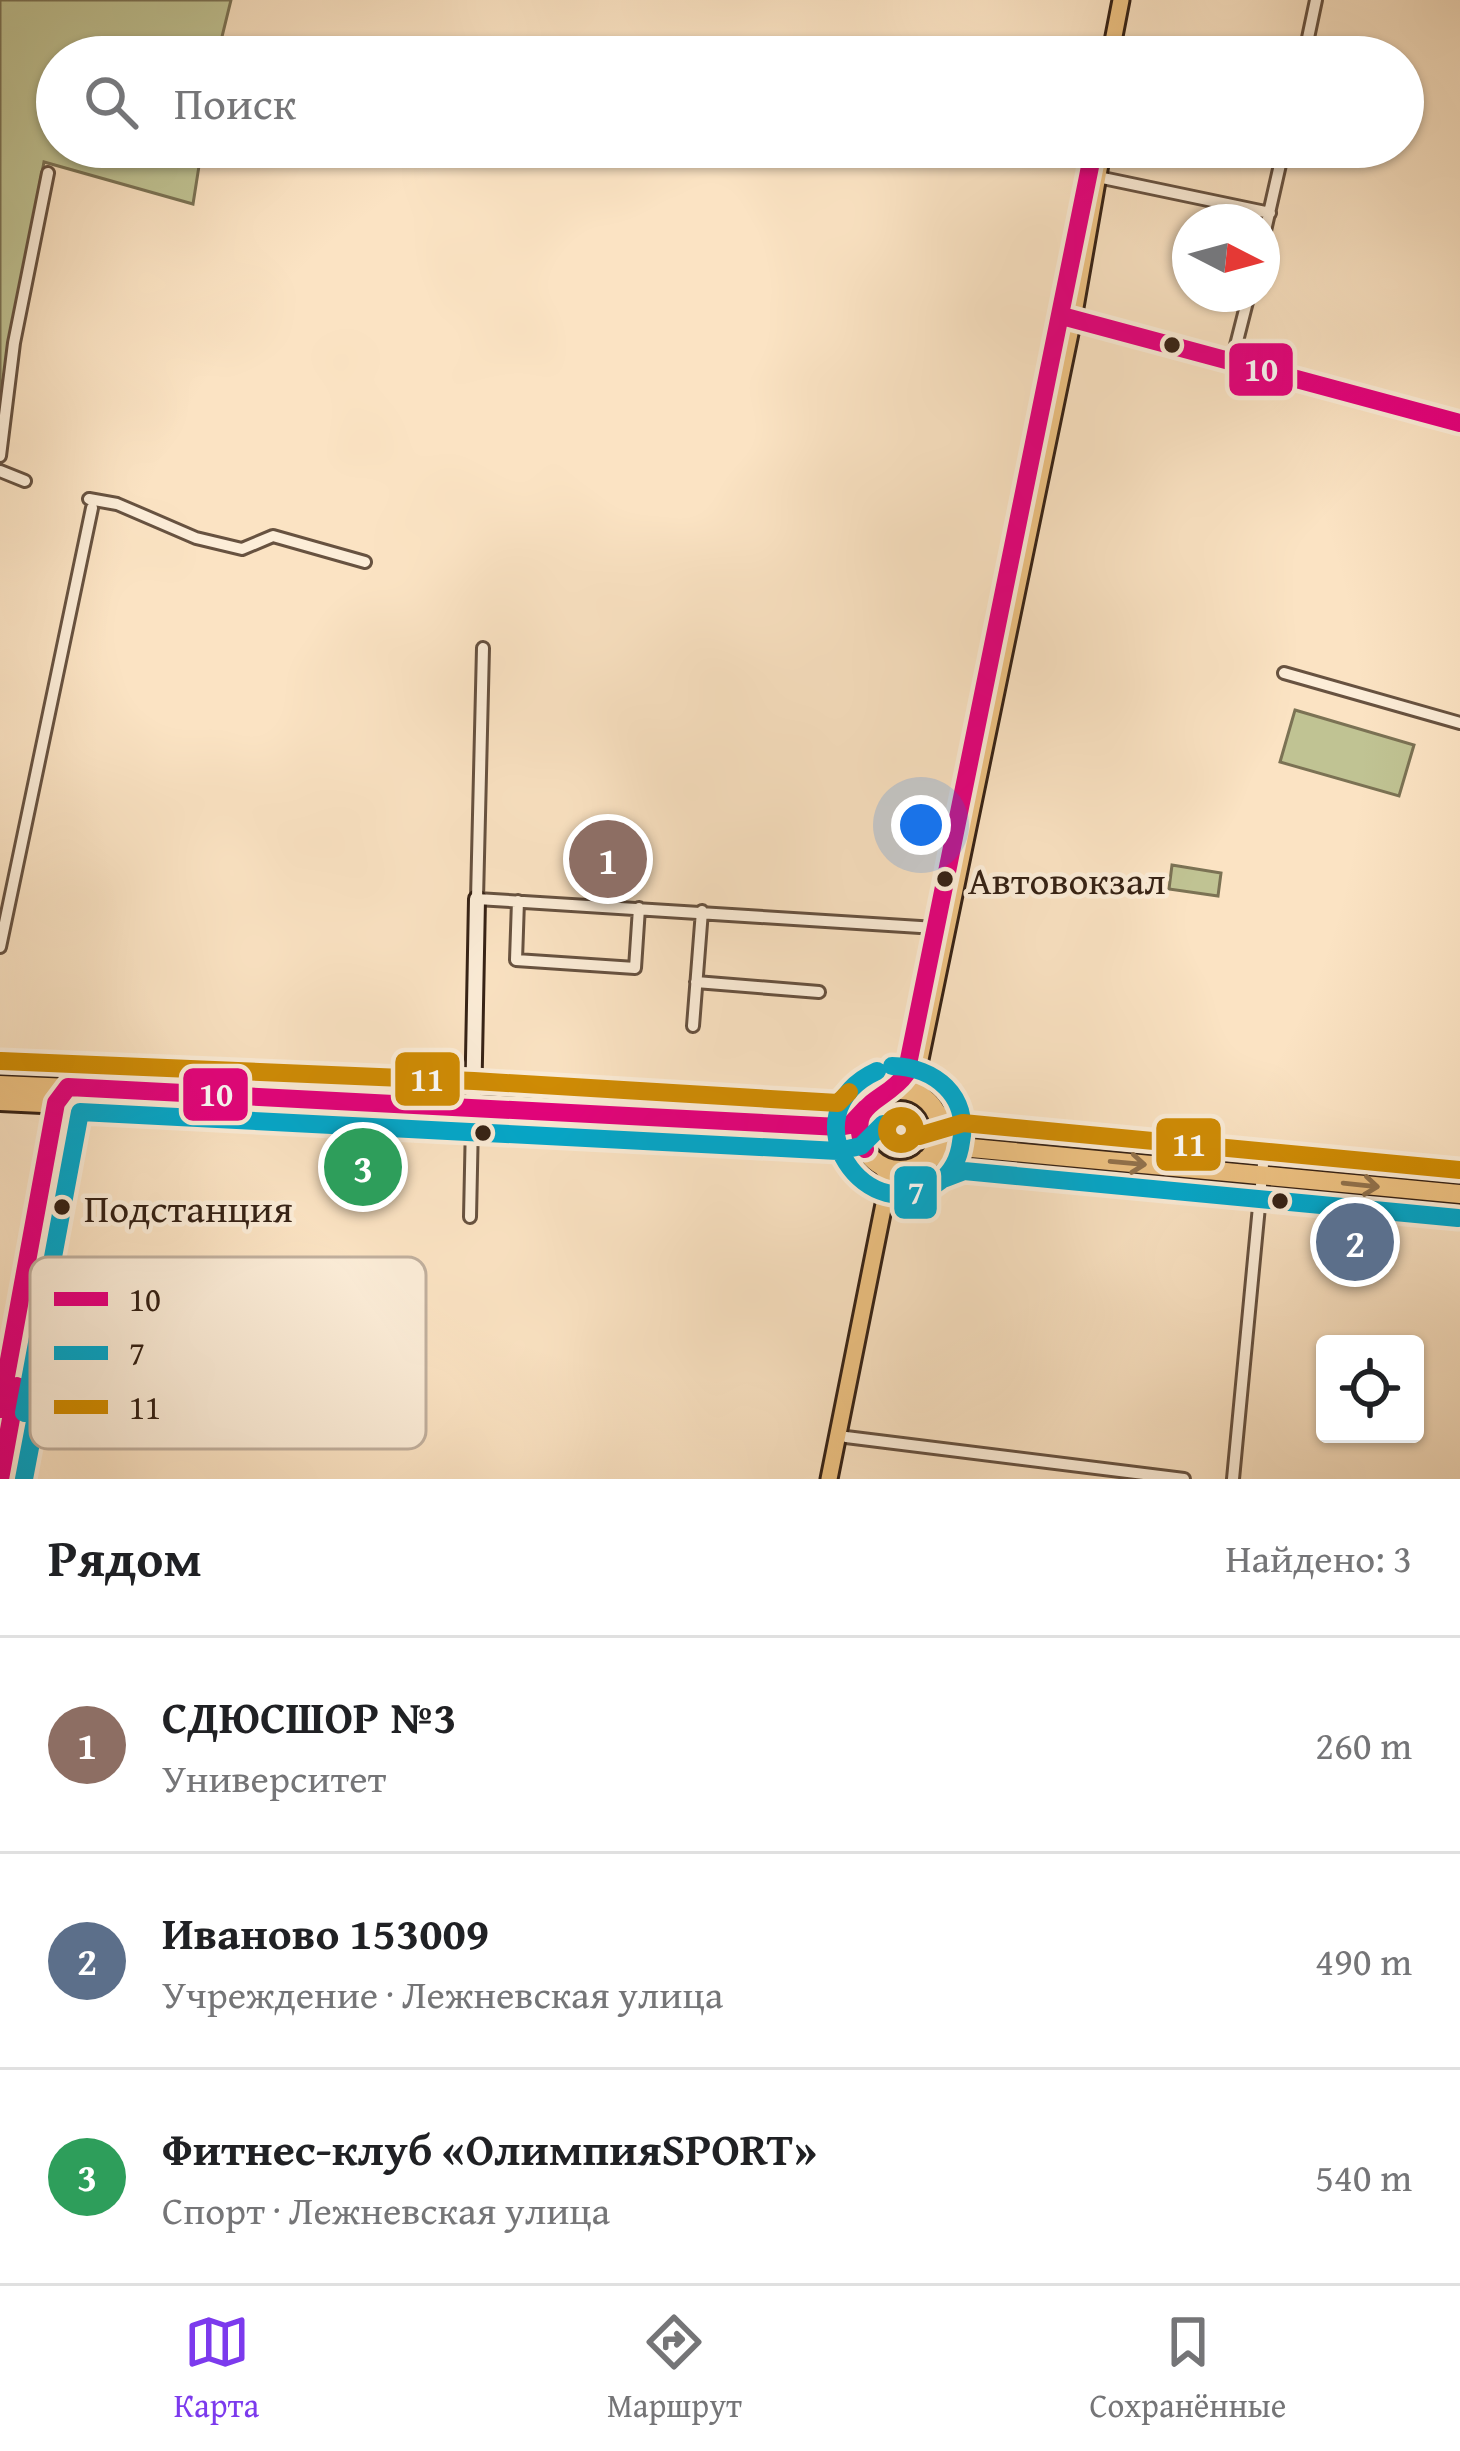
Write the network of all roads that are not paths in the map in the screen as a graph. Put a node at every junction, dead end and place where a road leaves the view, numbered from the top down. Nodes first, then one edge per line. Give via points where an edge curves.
1 (1125, 0) edge
2 (1316, 0) edge
3 (1118, 36) edge
4 (1308, 36) edge
5 (1094, 168) edge
6 (1098, 168) edge
7 (1280, 168) edge
8 (48, 173) dead end
9 (1098, 177) junction
10 (1227, 204) edge
11 (1272, 204) edge
12 (1244, 312) edge
13 (1068, 313) junction
14 (1233, 357) junction
15 (1460, 418) edge
16 (0, 456) edge
17 (0, 470) edge
18 (26, 481) dead end
19 (365, 562) dead end
20 (483, 648) dead end
21 (1284, 673) dead end
22 (1460, 723) edge
23 (477, 899) junction
24 (518, 901) junction
25 (639, 908) junction
26 (702, 911) junction
27 (936, 928) junction
28 (0, 947) edge
29 (696, 982) junction
30 (819, 992) dead end
31 (693, 1026) dead end
32 (0, 1085) edge
33 (891, 1090) junction
34 (64, 1097) junction
35 (0, 1101) edge
36 (866, 1108) junction
37 (933, 1108) junction
38 (472, 1113) junction
39 (1264, 1154) junction
40 (872, 1158) junction
41 (920, 1163) junction
42 (1460, 1174) edge
43 (1262, 1175) junction
44 (1460, 1194) edge
45 (470, 1217) dead end
46 (31, 1257) edge
47 (37, 1257) edge
48 (30, 1263) edge
49 (30, 1300) edge
50 (0, 1409) edge
51 (842, 1436) junction
52 (0, 1479) edge
53 (833, 1479) edge
54 (1184, 1479) edge
55 (1234, 1479) edge

1 - 3 main road
2 - 4 street
5 - 13 main road
6 - 9 main road
7 - 11 street
8 - 16 street
9 - 10 street
9 - 13 main road
12 - 14 street
13 - 14 main road
13 - 27 main road
13 - 37 main road via 917,1074
14 - 15 main road
17 - 18 street
19 - 28 street via 273,536 242,549 116,504 91,503
20 - 23 street
21 - 22 street
23 - 24 street
23 - 38 main road
24 - 25 street
24 - 25 street via 516,960 635,968
25 - 26 street
26 - 27 street
26 - 29 street
27 - 33 main road via 906,1074
29 - 30 street
29 - 31 street
32 - 34 highway
33 - 36 highway
33 - 37 highway via 914,1093
34 - 35 highway
34 - 38 highway
34 - 46 main road
34 - 47 main road
36 - 38 highway via 839,1126
36 - 40 highway via 860,1131
37 - 39 highway via 964,1127
37 - 41 highway via 939,1138
38 - 40 highway via 838,1141
38 - 45 street
39 - 42 highway
39 - 43 street
40 - 41 highway via 897,1170
40 - 51 main road via 886,1173 886,1194
41 -> 43 highway via 961,1147
41 - 51 main road via 894,1195
43 -> 44 highway
43 - 55 street
48 - 50 main road
49 - 52 main road
51 - 53 main road
51 - 54 street

